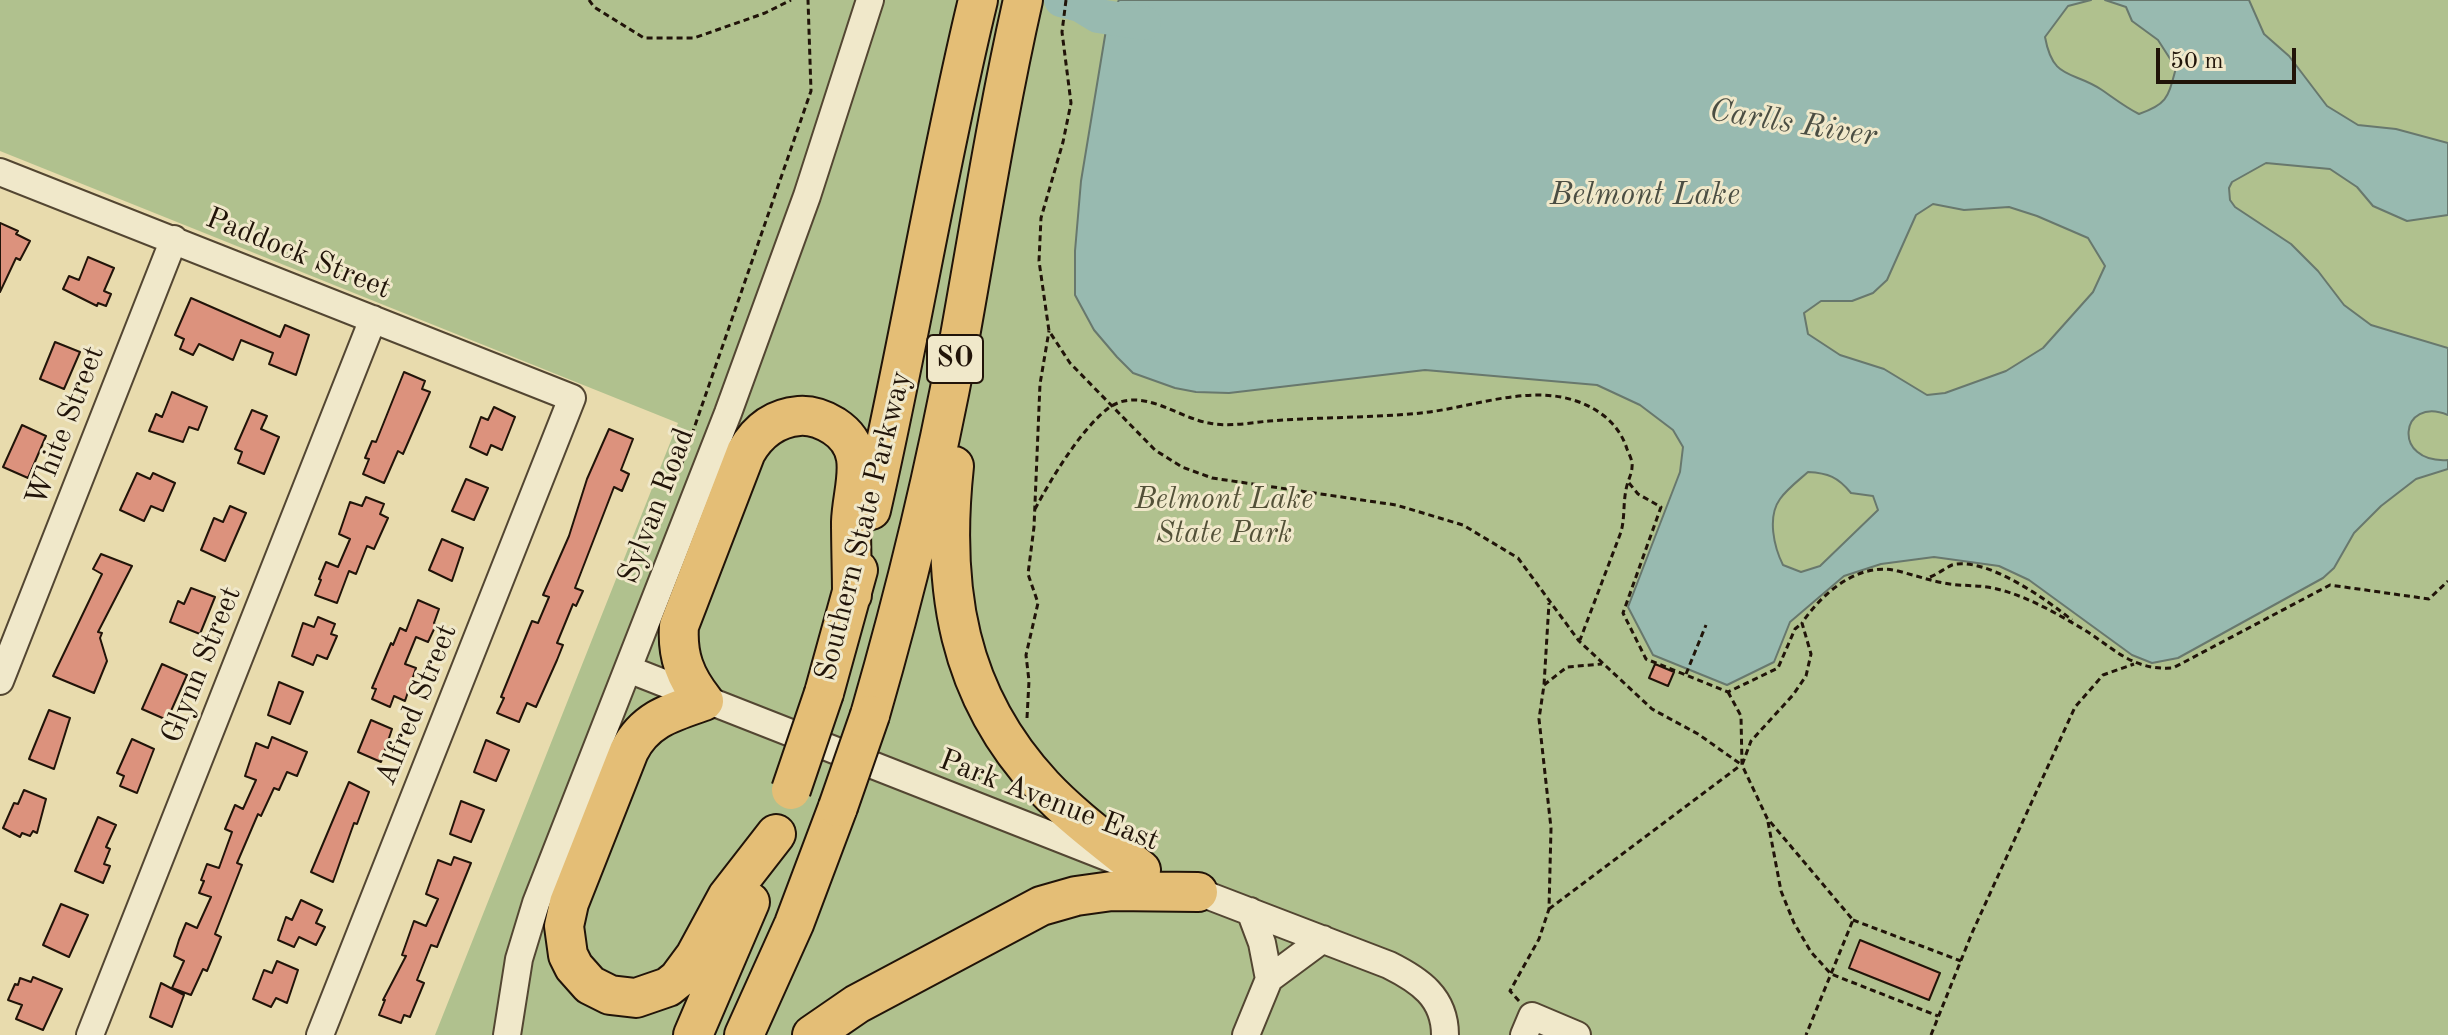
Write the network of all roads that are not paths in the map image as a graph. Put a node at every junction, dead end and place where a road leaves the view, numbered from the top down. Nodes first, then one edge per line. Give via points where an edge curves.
1 (870, 0) edge
2 (978, 0) edge
3 (1023, 0) edge
4 (0, 172) edge
5 (174, 239) junction
6 (373, 319) junction
7 (957, 349) junction
8 (572, 398) joint
9 (852, 595) junction
10 (628, 669) junction
11 (0, 681) edge
12 (704, 701) junction
13 (776, 834) junction
14 (1141, 870) junction
15 (1198, 892) junction
16 (1250, 911) junction
17 (1323, 939) junction
18 (1269, 979) junction
19 (1528, 1026) edge
20 (90, 1035) edge
21 (320, 1035) edge
22 (507, 1035) edge
23 (693, 1035) edge
24 (744, 1035) edge
25 (812, 1035) edge
26 (1246, 1035) edge
27 (1445, 1035) edge
28 (1577, 1035) edge

1 - 10 street, Sylvan Road via 779,276
2 - 9 highway, Southern State Parkway / SO
3 - 7 highway, Southern State Parkway / SO
4 - 5 street, Paddock Street
5 - 6 street, Paddock Street
5 - 11 street, White Street
6 - 8 street, Paddock Street
6 - 20 street, Glynn Street
7 - 14 highway via 948,549 966,654 990,712 1032,773
7 - 24 highway, Southern State Parkway / SO, bridge via 922,517 870,715 794,924
8 - 21 street, Alfred Street
9 - 12 highway via 851,517 858,472 854,451 845,436 821,419 801,415 779,420 759,433 746,452 679,626 682,666
9 - 13 highway, Southern State Parkway / SO, bridge
10 - 12 street, Park Avenue East
10 - 22 street, Sylvan Road via 531,917
12 - 13 highway via 653,721 629,751 569,903 563,935 574,967 590,985 623,998 647,997 668,987 695,956 727,897
12 - 14 street, Park Avenue East
13 - 23 highway, Southern State Parkway / SO
14 - 15 street, Park Avenue East
15 - 16 street, Park Avenue East
15 - 25 highway via 1112,891 1041,906 857,1004
16 - 17 street, Park Avenue East
16 - 18 street
17 - 18 street
17 - 27 street, Park Avenue East via 1420,981 1438,1004
18 - 26 street
19 - 28 street

